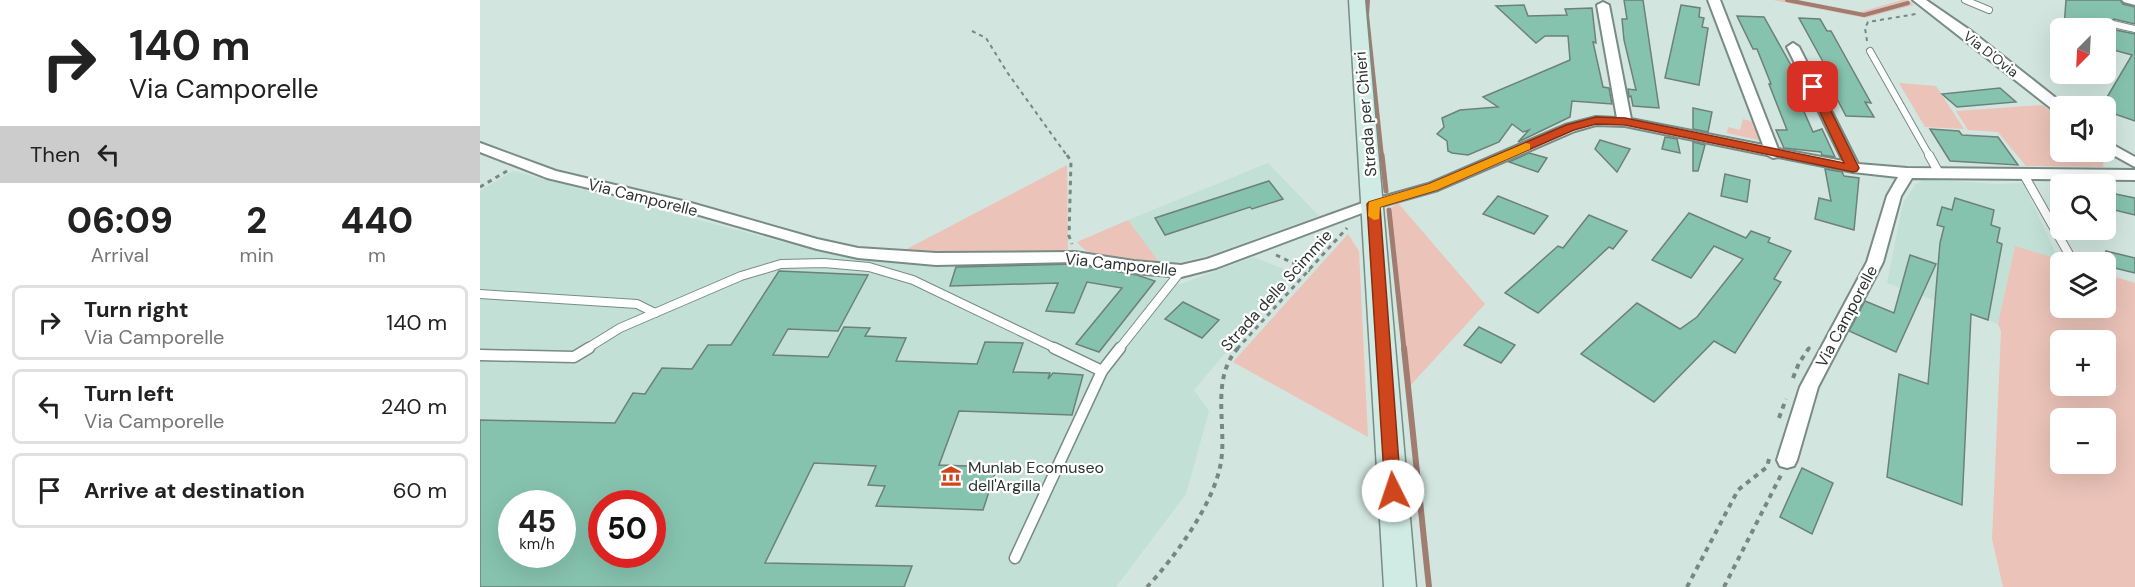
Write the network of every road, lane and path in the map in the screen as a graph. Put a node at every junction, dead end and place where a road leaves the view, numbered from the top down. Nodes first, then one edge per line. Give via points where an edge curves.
1 (1357, 0) edge
2 (1714, 0) edge
3 (1919, 0) edge
4 (1965, 0) edge
5 (2128, 0) edge
6 (2135, 2) edge
7 (1603, 5) dead end
8 (1989, 10) dead end
9 (1936, 11) junction
10 (2116, 25) edge
11 (2135, 29) edge
12 (972, 31) dead end
13 (1793, 47) dead end
14 (1870, 51) joint
15 (2050, 100) edge
16 (1625, 122) junction
17 (480, 147) edge
18 (2116, 151) edge
19 (1773, 154) junction
20 (518, 163) junction
21 (2135, 163) edge
22 (1853, 168) junction
23 (1907, 172) junction
24 (1939, 173) junction
25 (2024, 175) junction
26 (2135, 175) edge
27 (480, 187) edge
28 (1367, 207) junction
29 (1263, 245) junction
30 (1075, 251) dead end
31 (2068, 252) edge
32 (1181, 271) junction
33 (1310, 271) junction
34 (480, 294) edge
35 (655, 313) junction
36 (1810, 347) dead end
37 (480, 355) edge
38 (1102, 371) junction
39 (1791, 385) dead end
40 (1787, 396) dead end
41 (1777, 427) dead end
42 (1769, 457) dead end
43 (1787, 460) joint
44 (1015, 558) dead end
45 (1147, 587) edge
46 (1400, 587) edge
47 (1687, 587) edge
48 (1724, 587) edge

1 - 28 main road, Strada per Chieri
2 - 19 street
3 - 9 street, Via D'Ovia
4 - 8 lane
5 - 6 street
7 - 16 street
9 - 14 path via 1868,22 1865,28
9 - 15 street, Via D'Ovia
10 - 11 lane
12 - 30 path via 986,38 1071,161 1070,236
13 - 22 street
14 - 24 lane
16 - 19 street, Via Camporelle
16 - 28 street, Via Camporelle via 1596,121 1570,128 1433,187
17 - 20 street, Via Camporelle
18 - 21 street
19 - 22 street, Via Camporelle
20 - 27 path
20 - 32 street, Via Camporelle via 858,253 936,260 1075,257
22 - 23 street, Via Camporelle
23 - 24 street, Via Camporelle
23 - 43 street, Via Camporelle via 1894,196 1875,261 1809,387
24 - 25 street, Via Camporelle
25 - 26 street, Via Camporelle
25 - 31 lane
28 - 29 street, Via Camporelle
28 - 33 path, Strada delle Scimmie
28 - 46 main road, Strada per Chieri
29 - 32 street, Via Camporelle
29 - 33 path via 1282,259
32 - 38 lane
33 - 45 path, Strada delle Scimmie via 1231,356 1223,376 1221,463 1207,501 1173,559
34 - 35 lane via 637,304
35 - 37 lane via 620,328 574,357
35 - 38 lane via 741,276 781,264 868,267 913,280
36 - 39 path
38 - 44 lane
40 - 41 path
42 - 47 path via 1767,467 1738,490
43 - 48 path

